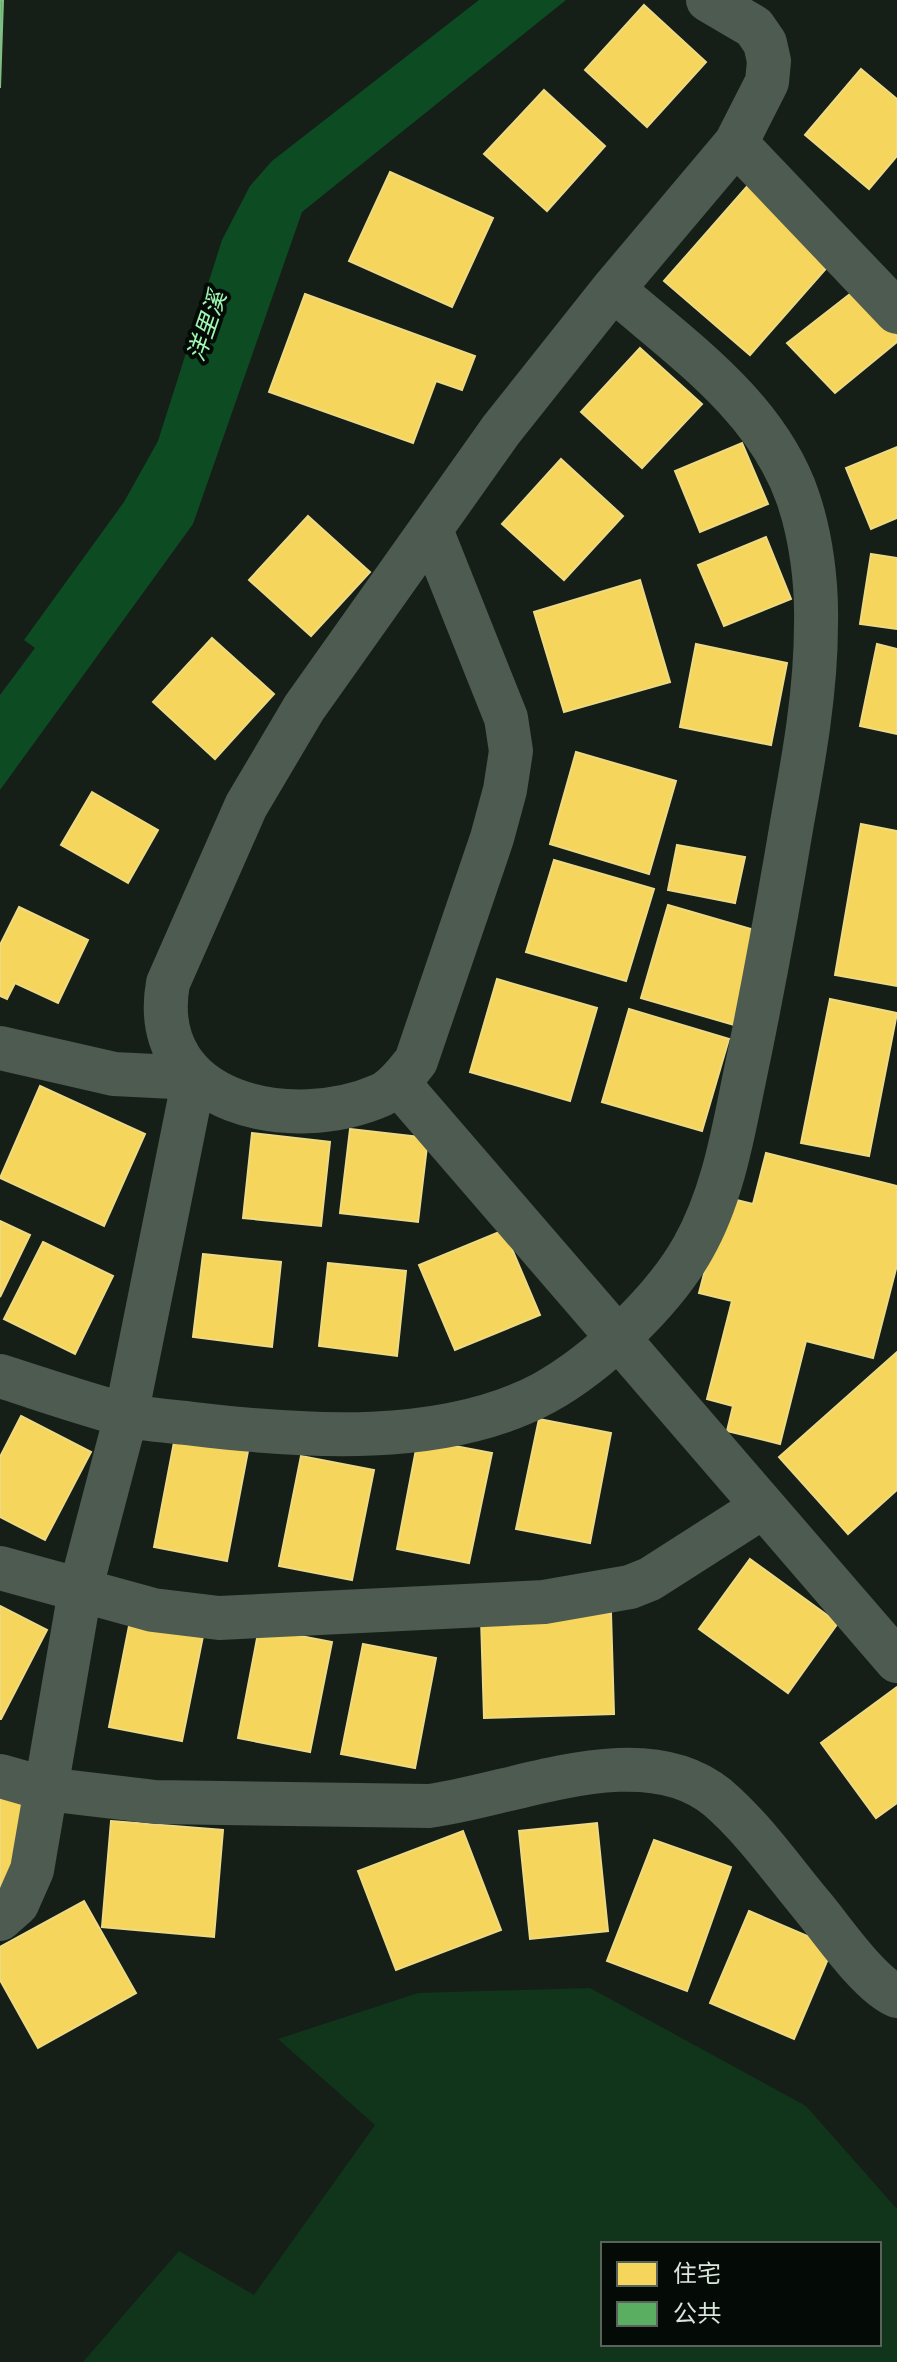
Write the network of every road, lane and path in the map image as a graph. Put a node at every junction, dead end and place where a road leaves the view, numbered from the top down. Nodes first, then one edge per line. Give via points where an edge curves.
1 (708, 0) edge
2 (736, 143) junction
3 (613, 289) junction
4 (897, 312) edge
5 (431, 530) junction
6 (0, 1048) edge
7 (194, 1078) junction
8 (398, 1083) junction
9 (616, 1337) junction
10 (0, 1376) edge
11 (126, 1416) junction
12 (761, 1508) junction
13 (0, 1568) edge
14 (80, 1591) junction
15 (897, 1661) edge
16 (0, 1776) edge
17 (46, 1789) junction
18 (0, 1919) edge
19 (897, 1996) edge

1 - 2 street via 754,27 769,61 767,82
2 - 3 street
2 - 4 street
3 - 5 street via 501,430
3 - 9 street via 763,429 797,495 807,530 816,617 805,750 768,968 726,1162 694,1246 671,1281
5 - 7 street via 304,708 246,806 168,983 163,1010 167,1035
5 - 8 street via 506,718 511,751 482,868 416,1061
6 - 7 street via 114,1074
7 - 8 street via 248,1106 313,1111 382,1094
7 - 11 street
8 - 9 street
9 - 11 street via 543,1393 498,1412 406,1430 291,1435
9 - 12 street
10 - 11 street
11 - 14 street
12 - 14 street via 650,1579 560,1600 219,1618 153,1610
12 - 15 street
13 - 14 street
14 - 17 street
16 - 17 street
17 - 18 street via 26,1887
17 - 19 street via 155,1802 429,1806 472,1801 585,1772 670,1773 695,1781 741,1819 855,1957

